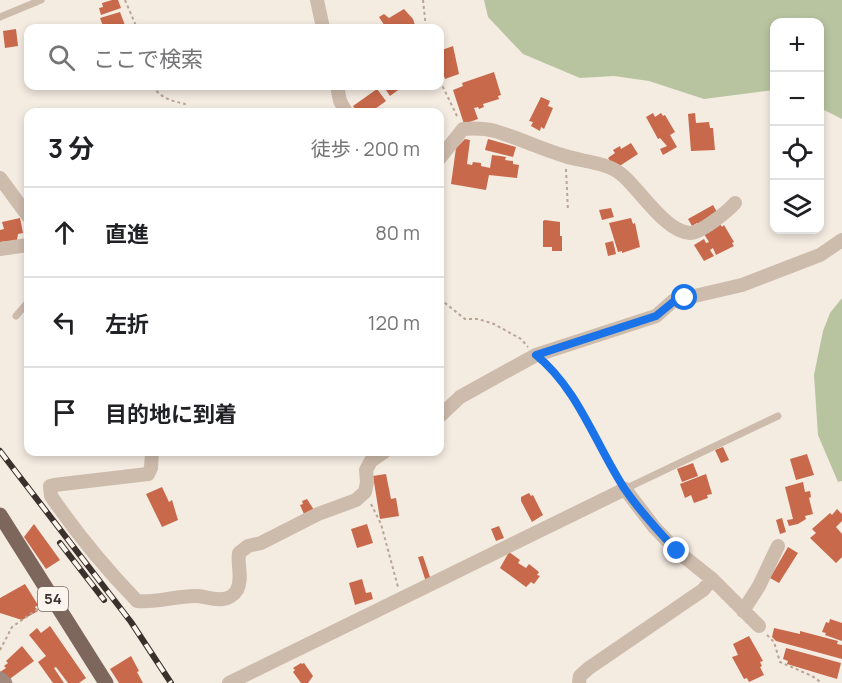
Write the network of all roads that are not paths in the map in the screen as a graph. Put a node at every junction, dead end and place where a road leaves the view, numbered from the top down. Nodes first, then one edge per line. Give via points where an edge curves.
1 (41, 0) edge
2 (317, 0) edge
3 (0, 16) edge
4 (322, 24) edge
5 (338, 90) edge
6 (344, 108) edge
7 (444, 153) edge
8 (0, 178) edge
9 (735, 203) dead end
10 (24, 211) edge
11 (842, 240) edge
12 (24, 246) edge
13 (0, 249) edge
14 (24, 307) edge
15 (16, 316) dead end
16 (444, 412) edge
17 (778, 417) dead end
18 (152, 456) edge
19 (378, 456) edge
20 (625, 489) junction
21 (0, 515) edge
22 (778, 546) dead end
23 (712, 579) junction
24 (743, 611) junction
25 (759, 626) road end
26 (0, 679) edge
27 (5, 683) edge
28 (106, 683) edge
29 (229, 683) edge
30 (579, 683) edge

1 - 3 lane
2 - 4 street
5 - 6 street
7 - 9 street via 463,129 477,128 610,168 622,175 656,213 681,231 691,233 729,211
8 - 10 street
11 - 16 street via 820,255 742,285 673,302 656,316 536,355 460,397
12 - 13 street
14 - 15 lane
17 - 20 lane
18 - 19 street via 148,474 54,485 49,490 110,573 137,601 149,602 231,597 240,576 239,553 356,500 365,492 366,470
20 - 23 street via 677,551
20 - 29 street
21 - 28 main road, 54
22 - 24 street
23 - 24 street
23 - 30 street via 703,590 589,668 580,676
24 - 25 street
26 - 27 main road

